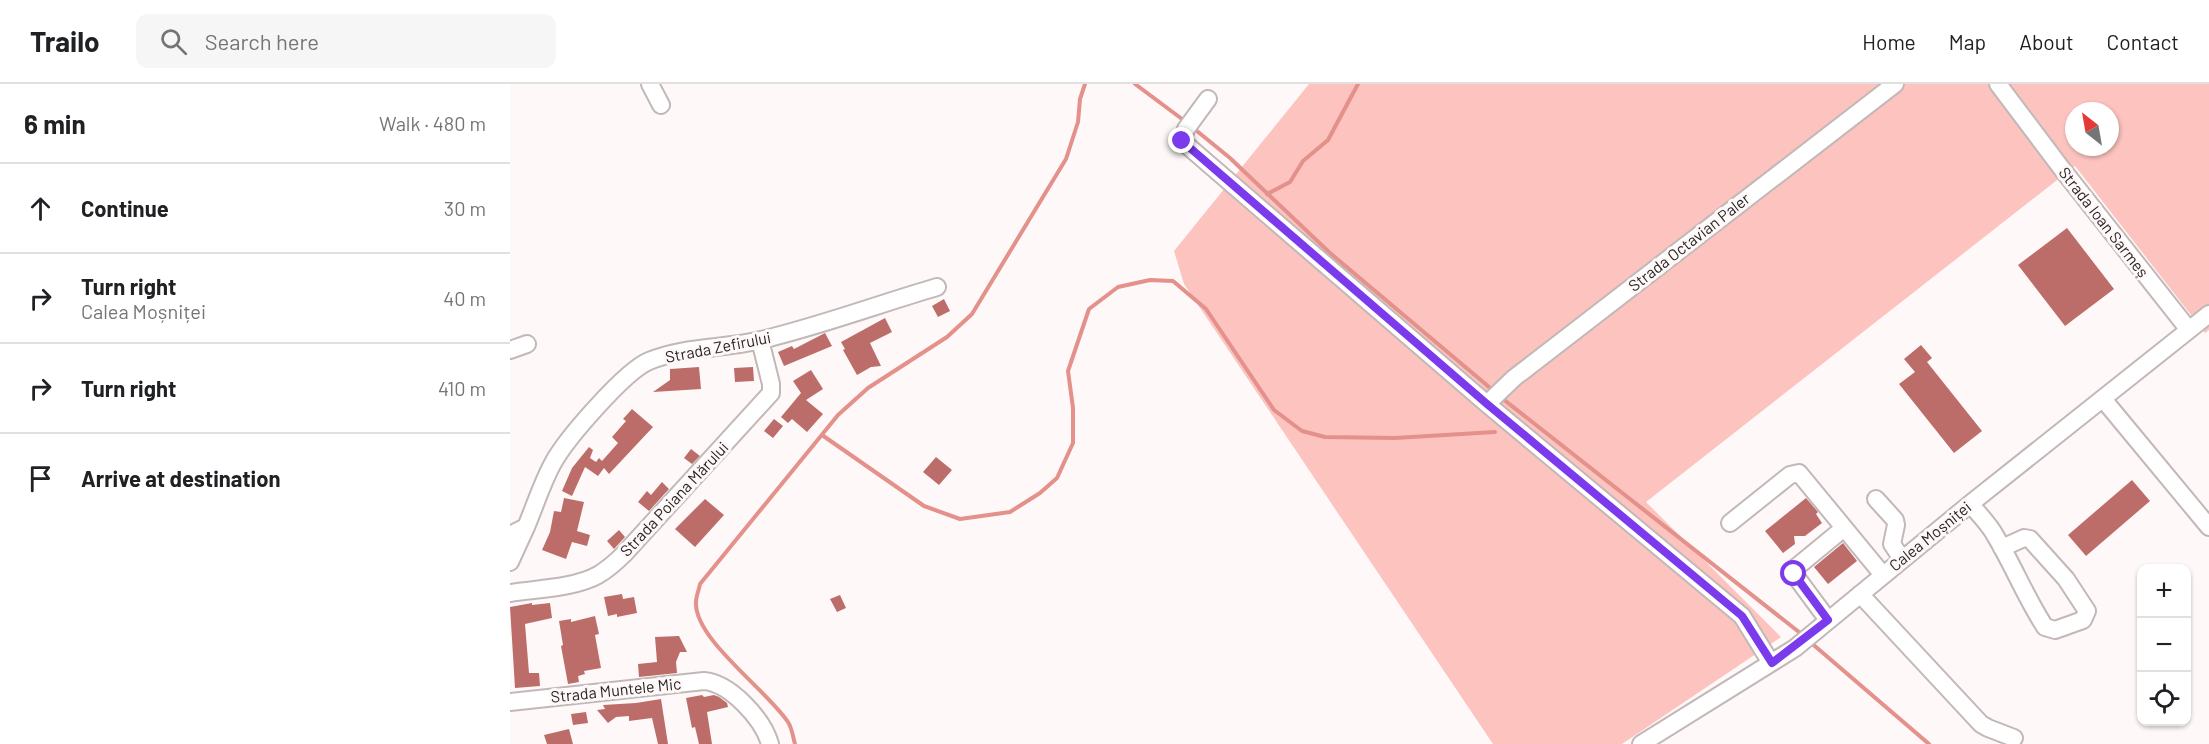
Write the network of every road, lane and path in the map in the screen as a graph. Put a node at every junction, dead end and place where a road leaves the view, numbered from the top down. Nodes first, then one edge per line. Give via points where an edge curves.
1 (650, 84) edge
2 (1895, 84) edge
3 (1998, 84) edge
4 (1208, 99) dead end
5 (661, 105) dead end
6 (937, 286) dead end
7 (2209, 314) edge
8 (2189, 330) junction
9 (759, 340) junction
10 (527, 344) dead end
11 (510, 350) edge
12 (2103, 399) junction
13 (1487, 404) junction
14 (1876, 499) dead end
15 (1970, 504) junction
16 (1730, 523) dead end
17 (526, 527) junction
18 (2209, 527) edge
19 (1844, 528) junction
20 (510, 535) edge
21 (2002, 548) junction
22 (1902, 559) junction
23 (510, 562) edge
24 (1883, 575) junction
25 (510, 593) edge
26 (1860, 594) junction
27 (1822, 625) junction
28 (1772, 663) junction
29 (510, 702) edge
30 (2014, 738) dead end
31 (770, 744) edge
32 (1641, 744) edge

1 - 5 street
2 - 13 street, Strada Octavian Paler via 1514,378
3 - 8 street, Strada Ioan Sarmeș
4 - 13 street via 1182,141
6 - 9 street, Strada Zefirului
7 - 8 street, Calea Moșniței
8 - 12 street, Calea Moșniței
9 - 17 street, Strada Zefirului via 683,351 649,361 621,380 553,463
9 - 25 street, Strada Poiana Mărului via 771,393 624,554 609,568 579,582
10 - 11 street
12 - 15 street, Calea Moșniței
12 - 18 street
13 - 28 street via 1742,616
14 - 22 street via 1895,520 1892,544
15 - 21 street
15 - 22 street, Calea Moșniței
16 - 19 street via 1799,473
17 - 20 street
17 - 23 street, Strada Zefirului
19 - 24 street
19 - 27 street via 1793,570
21 - 21 street via 2045,627 2055,630 2083,620 2087,611 2066,579 2030,539
22 - 24 street, Calea Moșniței
24 - 26 street, Calea Moșniței
26 - 27 street, Calea Moșniței
26 - 30 street via 1981,724
27 - 28 street, Calea Moșniței
28 - 32 street, Calea Moșniței
29 - 31 street, Strada Muntele Mic via 704,681 721,685 755,716

